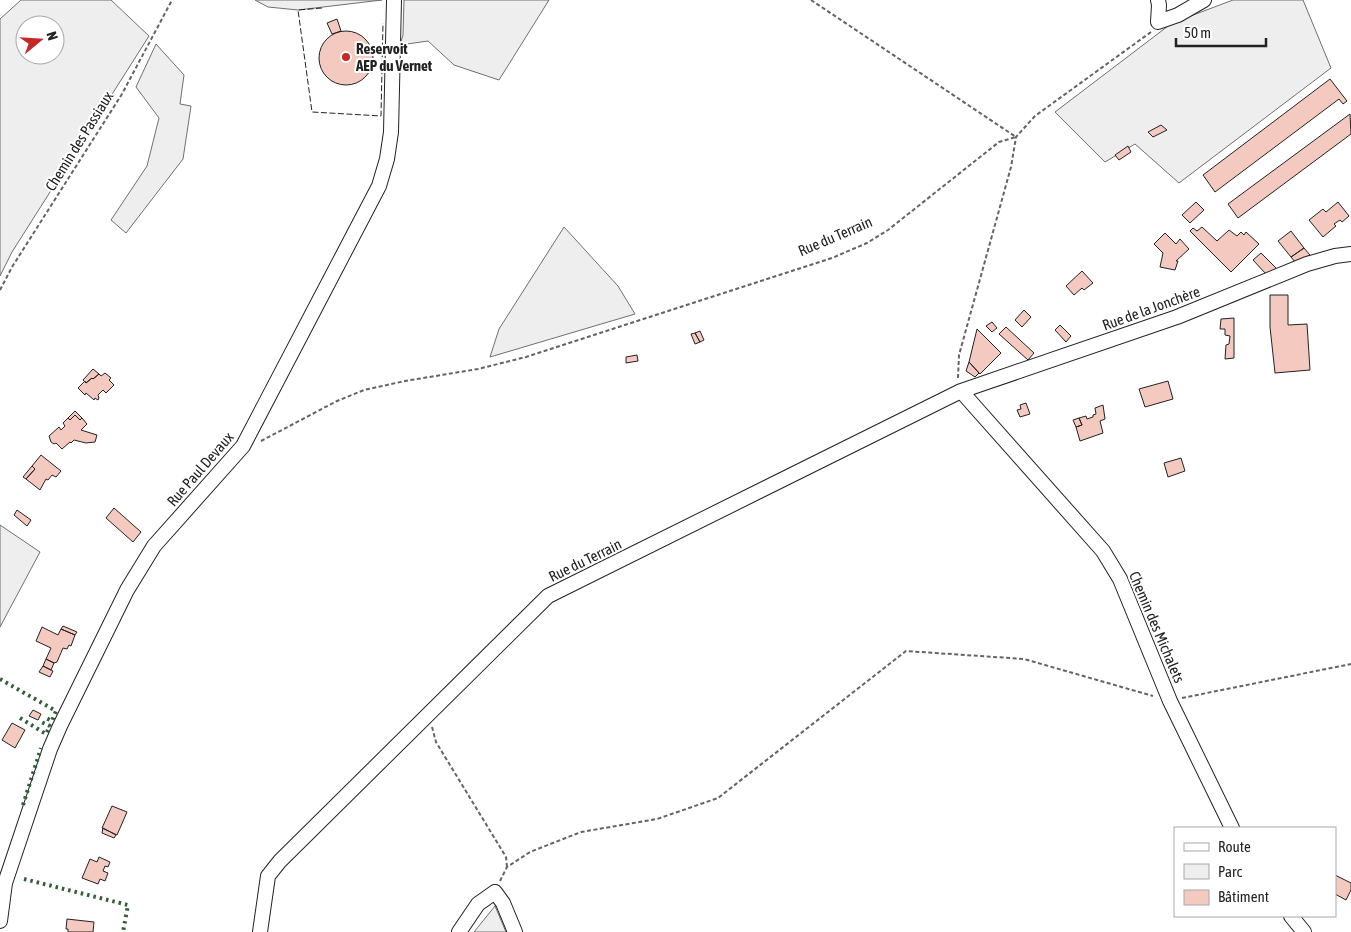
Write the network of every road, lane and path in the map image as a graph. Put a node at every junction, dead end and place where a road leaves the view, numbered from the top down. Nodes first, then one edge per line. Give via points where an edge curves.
1 (172, 0) edge
2 (394, 0) edge
3 (811, 0) edge
4 (1158, 0) edge
5 (1204, 0) edge
6 (1158, 22) junction
7 (1016, 137) junction
8 (1351, 254) edge
9 (0, 290) edge
10 (961, 391) junction
11 (243, 446) junction
12 (1351, 664) edge
13 (1170, 701) junction
14 (429, 712) junction
15 (1232, 827) edge
16 (1292, 917) edge
17 (0, 921) edge
18 (260, 932) edge
19 (459, 932) edge
20 (515, 932) edge
21 (1304, 932) edge

1 - 9 path, Chemin des Passiaux via 122,94
2 - 11 street, Rue Paul Devaux via 391,132 379,186
3 - 7 path
4 - 6 street
5 - 6 street
6 - 7 path via 1150,34 1035,116
7 - 10 path via 1011,167 959,355 957,374
7 - 11 path, Rue du Terrain via 999,142 888,230 832,258 526,357 364,390 264,440
8 - 10 street, Rue de la Jonchère via 1307,264 1177,317
10 - 13 street, Chemin des Michalets via 1103,551 1120,579
10 - 14 street, Rue du Terrain via 548,596
11 - 17 street, Rue Paul Devaux via 154,546 127,590 50,749 5,883
12 - 13 path
13 - 14 path via 1024,659 906,652 718,798 657,819 581,832 530,852 507,867 506,857 436,742
13 - 15 street, Chemin des Michalets
14 - 18 street, Rue du Terrain via 268,876
16 - 21 street
19 - 20 street via 478,904 495,892

